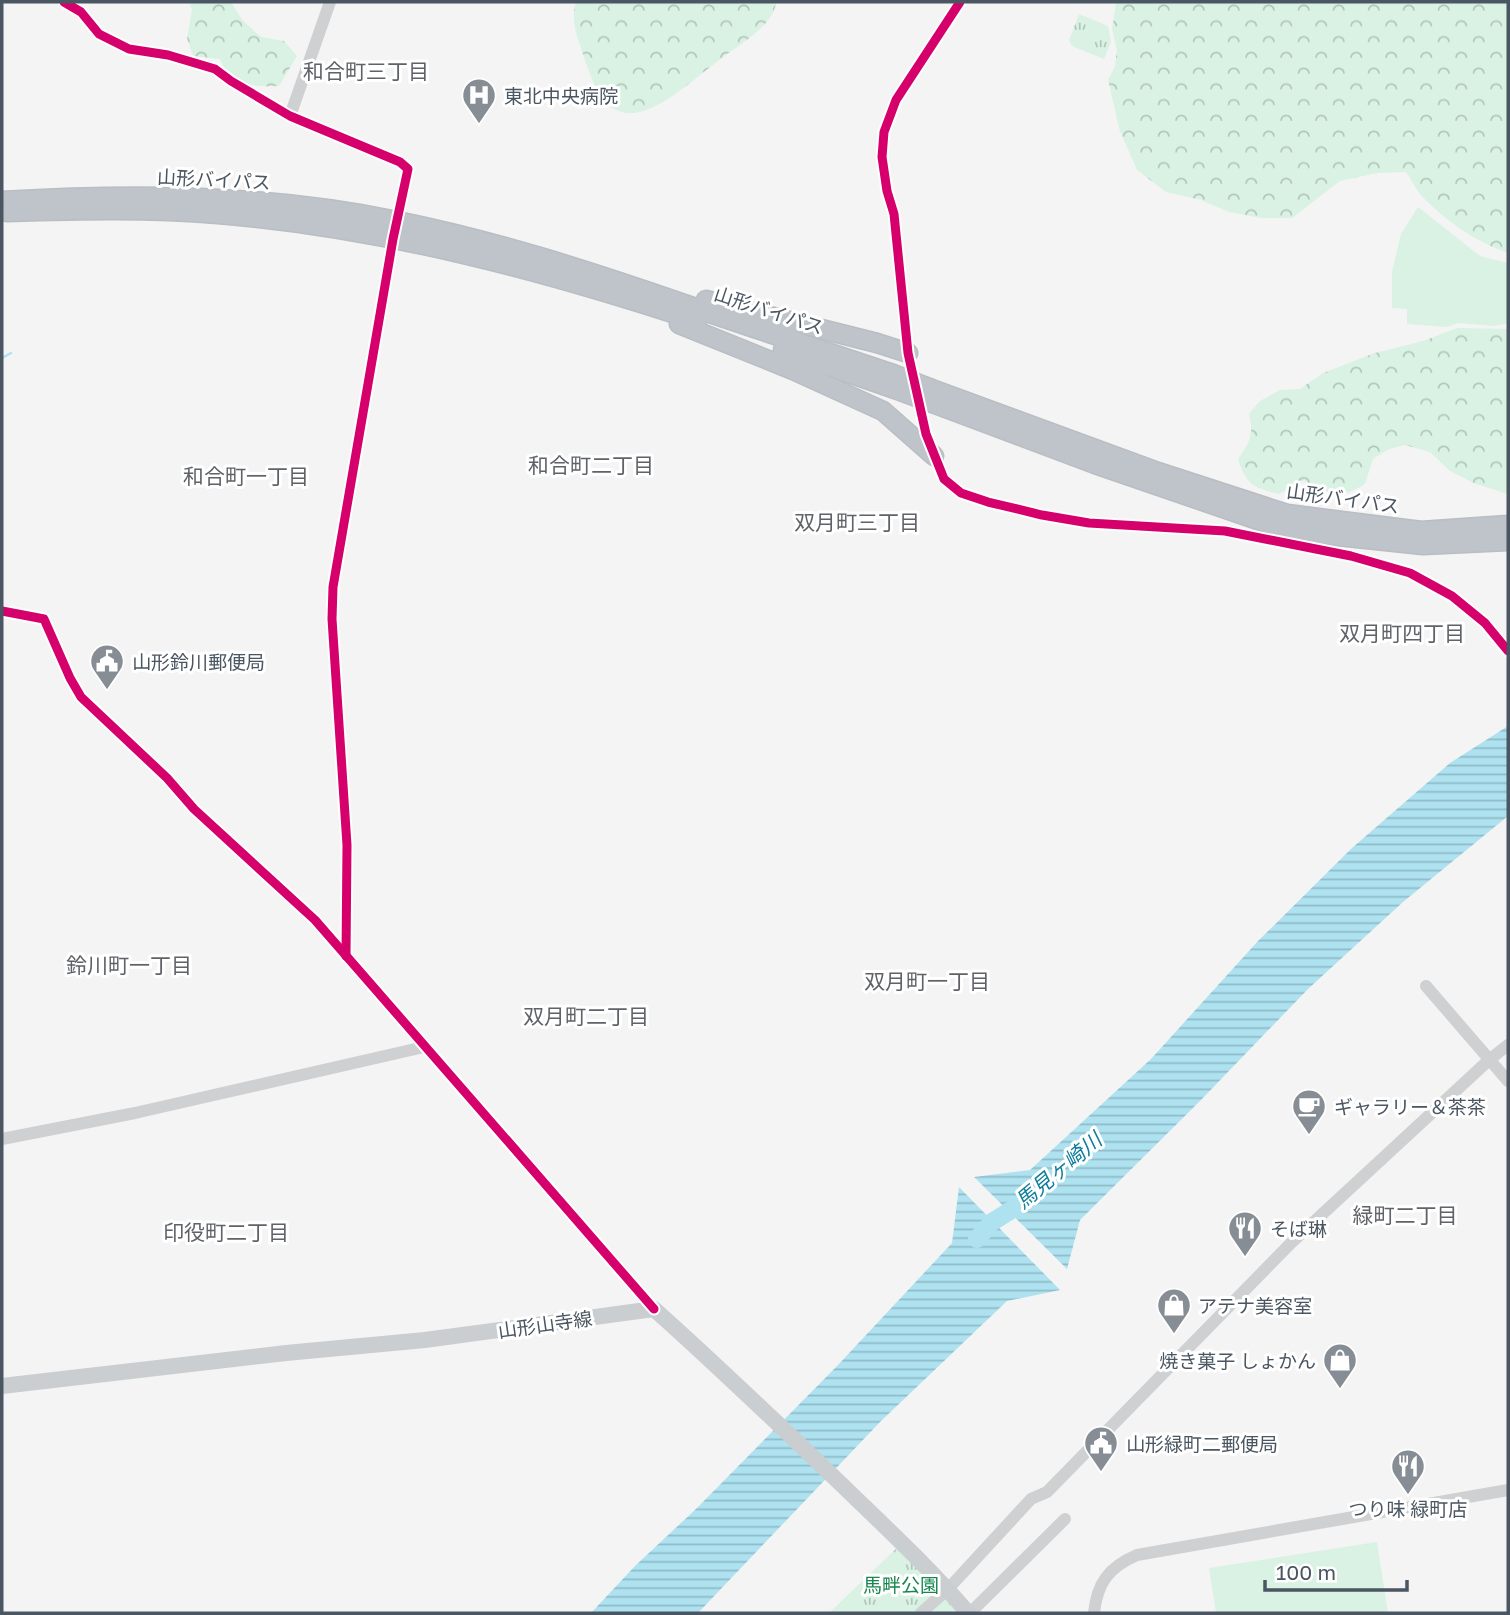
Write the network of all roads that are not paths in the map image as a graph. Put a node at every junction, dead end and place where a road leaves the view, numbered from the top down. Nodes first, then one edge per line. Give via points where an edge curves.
1 (64, 2) edge
2 (330, 2) edge
3 (960, 2) edge
4 (290, 116) junction
5 (2, 201) edge
6 (2, 213) edge
7 (397, 221) junction
8 (393, 239) junction
9 (603, 283) junction
10 (908, 353) junction
11 (933, 397) junction
12 (934, 456) junction
13 (1508, 525) edge
14 (1508, 541) edge
15 (2, 611) edge
16 (1508, 651) edge
17 (346, 956) junction
18 (1426, 986) dead end
19 (1508, 1045) edge
20 (424, 1047) junction
21 (1489, 1060) junction
22 (1508, 1081) edge
23 (2, 1139) edge
24 (654, 1310) junction
25 (2, 1386) edge
26 (1508, 1490) edge
27 (1065, 1519) dead end
28 (948, 1589) junction
29 (921, 1613) edge
30 (969, 1613) edge
31 (1094, 1613) edge

1 - 4 street via 81,12 99,34 130,49 215,69
2 - 4 street
3 - 10 street via 897,100 884,132 882,157 894,214
4 - 7 street via 408,169
5 - 7 highway, 山形バイパス via 96,196 235,199
6 - 8 highway, 山形バイパス via 98,209 218,214
7 - 8 street
7 - 9 highway, 山形バイパス via 504,247
8 - 9 highway, 山形バイパス
8 - 17 street via 333,587 347,845
9 - 10 highway
9 - 11 highway, 山形バイパス, bridge
9 - 12 highway via 883,411
10 - 12 street
11 - 13 highway, 山形バイパス via 1287,514 1421,531
11 - 14 highway, 山形バイパス via 1095,464 1290,531 1423,545
12 - 16 street via 944,479 961,493 988,502 1089,523 1226,531 1410,573 1452,596
15 - 17 street via 44,619 81,697
17 - 20 street
18 - 21 street
19 - 21 street
20 - 23 street
20 - 24 street
21 - 22 street
21 - 28 street via 1291,1243 1048,1492 1031,1499
24 - 25 main road, 山形山寺線
24 - 28 main road via 712,1360
26 - 31 street via 1137,1555 1114,1567 1104,1580 1096,1594
27 - 30 street
28 - 29 street
28 - 30 main road

